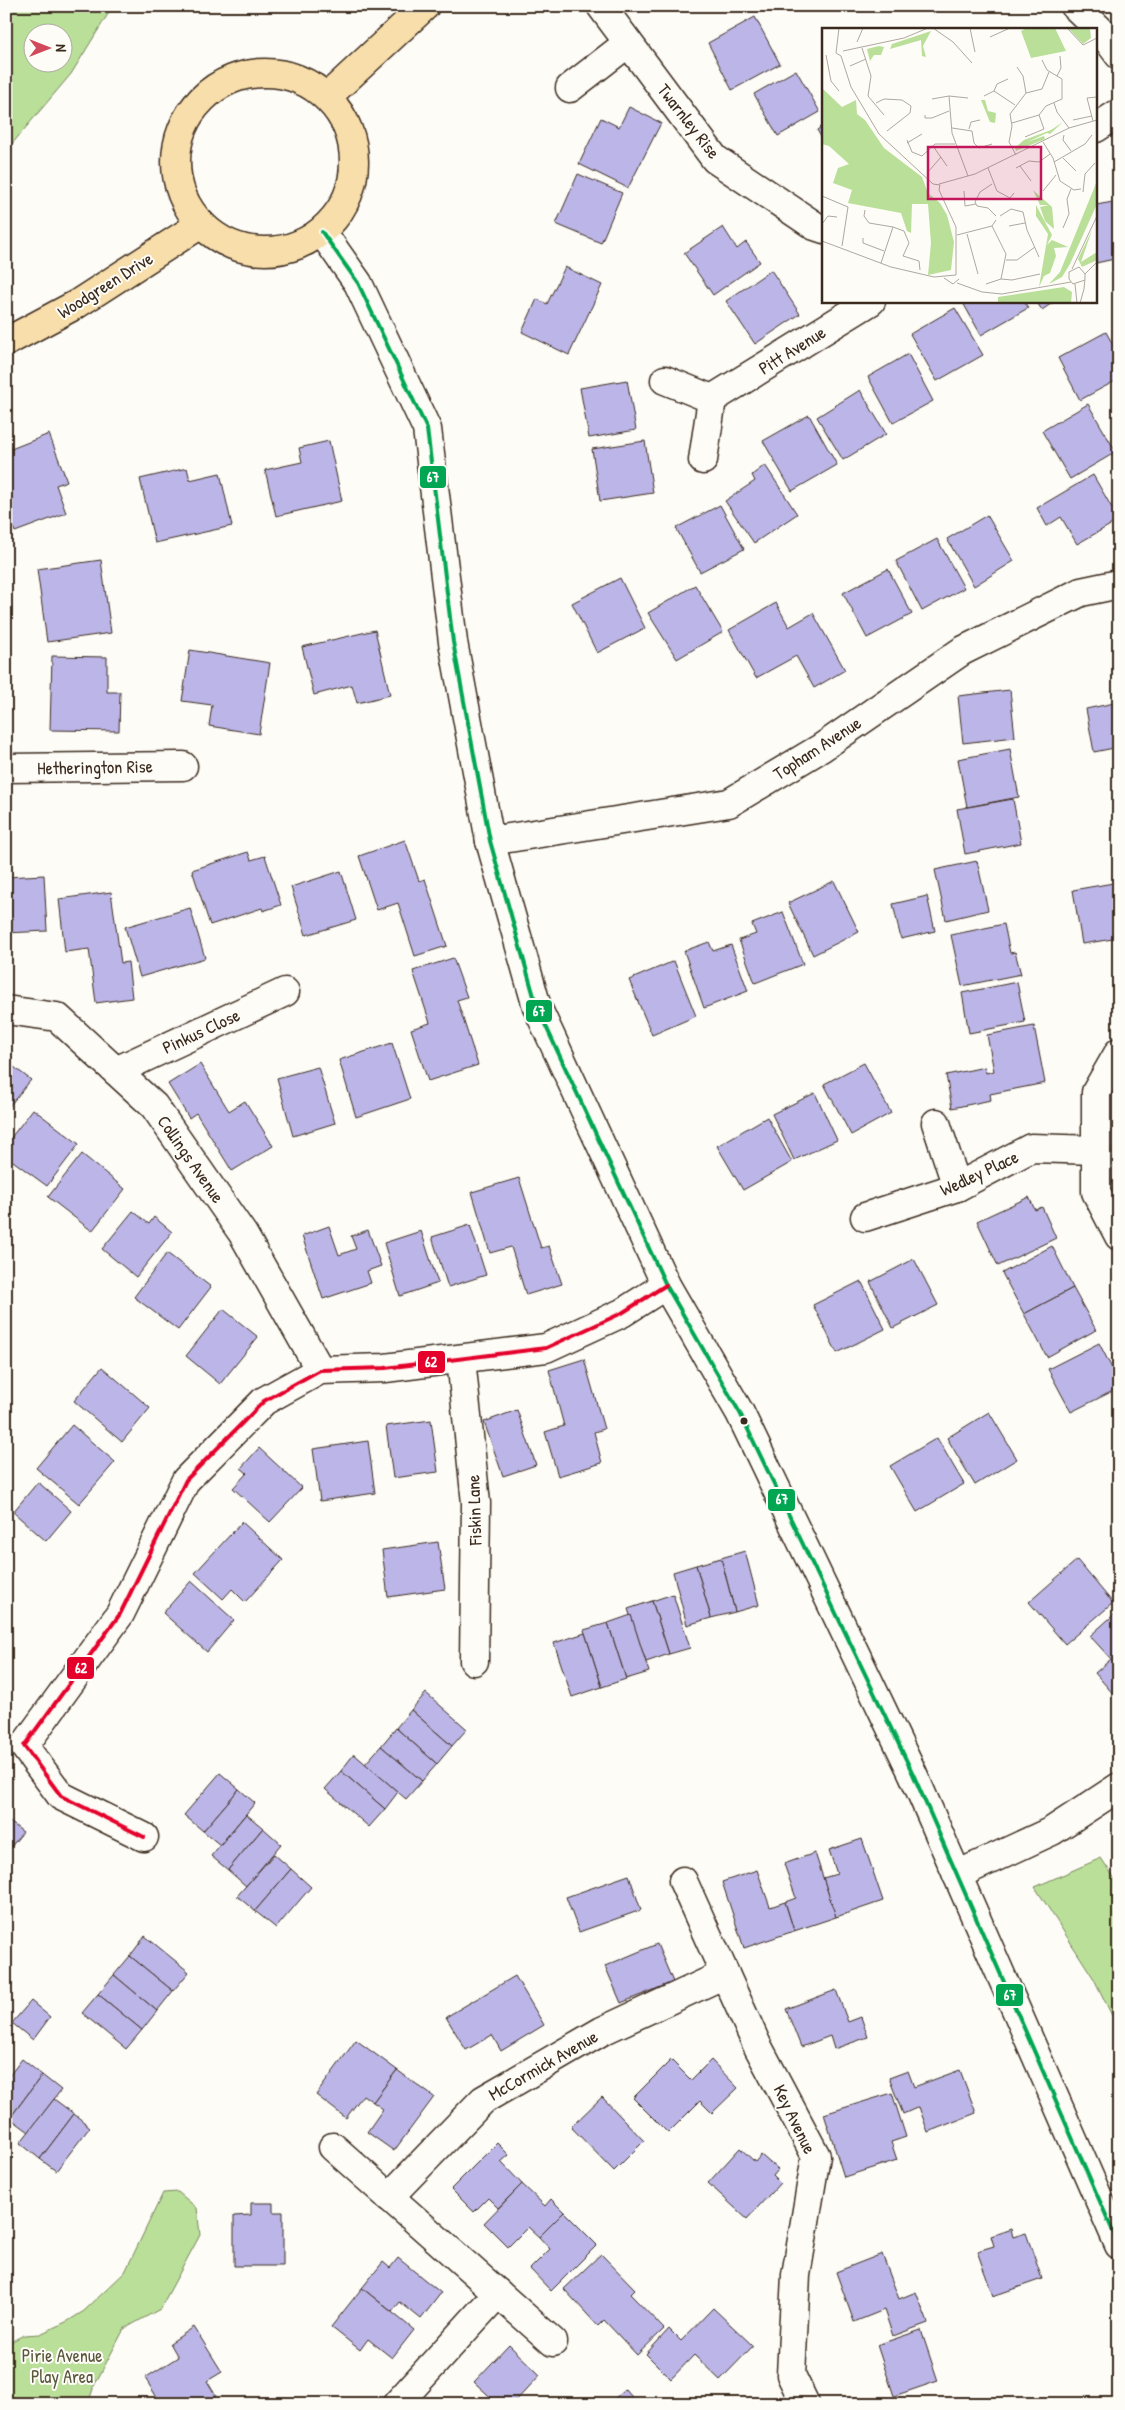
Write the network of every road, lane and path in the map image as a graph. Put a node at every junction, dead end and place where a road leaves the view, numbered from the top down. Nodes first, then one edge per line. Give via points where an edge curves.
1 (425, 6) edge
2 (601, 6) edge
3 (1075, 6) edge
4 (1098, 28) edge
5 (1098, 28) edge
6 (628, 43) junction
7 (1119, 55) edge
8 (570, 88) dead end
9 (327, 97) junction
10 (1119, 113) edge
11 (1098, 127) edge
12 (201, 224) junction
13 (822, 228) edge
14 (322, 232) junction
15 (869, 302) edge
16 (6, 342) edge
17 (665, 380) dead end
18 (712, 399) junction
19 (703, 460) dead end
20 (1119, 584) edge
21 (183, 766) dead end
22 (6, 768) edge
23 (490, 841) junction
24 (285, 992) dead end
25 (6, 1010) edge
26 (1119, 1052) edge
27 (116, 1071) junction
28 (936, 1123) dead end
29 (1096, 1150) junction
30 (957, 1187) junction
31 (865, 1217) dead end
32 (1119, 1236) edge
33 (666, 1285) junction
34 (461, 1359) junction
35 (320, 1370) junction
36 (474, 1661) dead end
37 (1119, 1787) edge
38 (144, 1837) dead end
39 (957, 1875) junction
40 (683, 1881) dead end
41 (725, 1974) junction
42 (333, 2147) dead end
43 (389, 2197) junction
44 (1119, 2245) edge
45 (498, 2294) junction
46 (553, 2342) dead end
47 (398, 2404) edge
48 (805, 2404) edge

1 - 9 main road
2 - 6 street, Twarnley Rise
3 - 4 street
5 - 7 street
6 - 8 street
6 - 13 street, Twarnley Rise via 715,159
9 - 12 main road via 304,81 278,73 250,74 224,82 202,99 186,121 177,148 177,175 185,202
9 - 14 main road via 342,117 352,140 355,165 350,190 339,213
10 - 11 street
12 - 14 main road via 222,241 247,250 274,252 299,246
12 - 16 main road, Woodgreen Drive via 77,304
14 - 23 street via 358,283 426,429 454,642
15 - 18 street, Pitt Avenue
17 - 18 street
18 - 19 street
20 - 23 street, Topham Avenue via 1081,592 962,651 821,748 729,804
21 - 22 street, Hetherington Rise
23 - 33 street via 537,1007
24 - 27 street, Pinkus Close
25 - 27 street, Collings Avenue via 57,1017
26 - 29 street via 1096,1092
27 - 35 street, Collings Avenue via 154,1106 243,1234
28 - 30 street
29 - 30 street, Wedley Place via 1031,1148
29 - 32 street via 1096,1192
30 - 31 street, Wedley Place
33 - 34 street via 622,1314 546,1348
33 - 39 street via 740,1413 913,1774
34 - 35 street via 385,1368
34 - 36 street, Fiskin Lane via 476,1504
35 - 38 street via 264,1401 186,1480 120,1614 24,1746 62,1796
37 - 39 street via 1052,1832
39 - 44 street
40 - 41 street, Key Avenue
41 - 43 street, McCormick Avenue via 602,2031 483,2100
41 - 48 street, Key Avenue via 757,2044 816,2156 796,2275 791,2375
42 - 43 street
43 - 45 street
45 - 46 street
45 - 47 street

